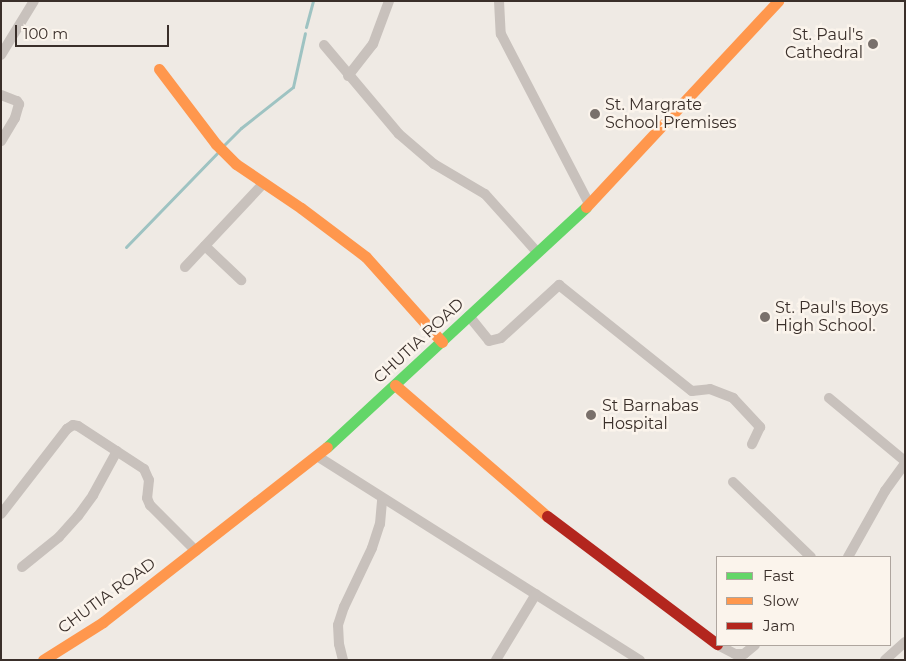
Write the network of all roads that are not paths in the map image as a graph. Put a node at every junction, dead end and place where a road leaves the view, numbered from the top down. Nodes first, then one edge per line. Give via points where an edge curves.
1 (389, 1) edge
2 (499, 1) edge
3 (778, 1) edge
4 (31, 2) edge
5 (324, 45) dead end
6 (1, 55) edge
7 (159, 69) dead end
8 (348, 76) junction
9 (1, 95) edge
10 (1, 141) edge
11 (263, 184) junction
12 (589, 204) junction
13 (205, 246) junction
14 (537, 252) junction
15 (185, 267) dead end
16 (241, 280) dead end
17 (469, 316) junction
18 (442, 342) junction
19 (395, 385) junction
20 (829, 398) dead end
21 (752, 444) dead end
22 (117, 451) junction
23 (317, 456) junction
24 (905, 462) edge
25 (733, 482) dead end
26 (382, 499) junction
27 (1, 514) edge
28 (196, 551) junction
29 (809, 556) edge
30 (849, 556) edge
31 (22, 568) dead end
32 (536, 594) junction
33 (716, 642) edge
34 (905, 642) edge
35 (721, 646) edge
36 (754, 646) edge
37 (741, 657) edge
38 (43, 660) edge
39 (343, 660) edge
40 (496, 660) edge
41 (640, 660) edge
42 (885, 660) edge

1 - 8 street via 373,44
2 - 12 street via 501,34
3 - 12 street, CHUTIA ROAD
4 - 6 street
5 - 8 street
7 - 11 street via 216,144
8 - 14 street via 399,134 434,164 485,194
9 - 10 street via 17,101 19,110
11 - 13 street
11 - 18 street via 366,257
12 - 14 street, CHUTIA ROAD
13 - 15 street
13 - 16 street
14 - 17 street, CHUTIA ROAD
17 - 18 street, CHUTIA ROAD
17 - 21 street via 489,341 501,338 559,285 692,391 710,389 733,398 760,427
18 - 19 street, CHUTIA ROAD
19 - 23 street, CHUTIA ROAD
19 - 33 street via 534,506
20 - 24 street
22 - 27 street via 73,425
22 - 28 street via 147,473 150,505
22 - 31 street via 78,516 60,537
23 - 26 street
23 - 28 street, CHUTIA ROAD
24 - 30 street
25 - 29 street
26 - 32 street
26 - 39 street via 380,524 372,548 338,626
28 - 38 street, CHUTIA ROAD via 103,622
32 - 40 street
32 - 41 street
34 - 42 street
35 - 37 street
36 - 37 street

